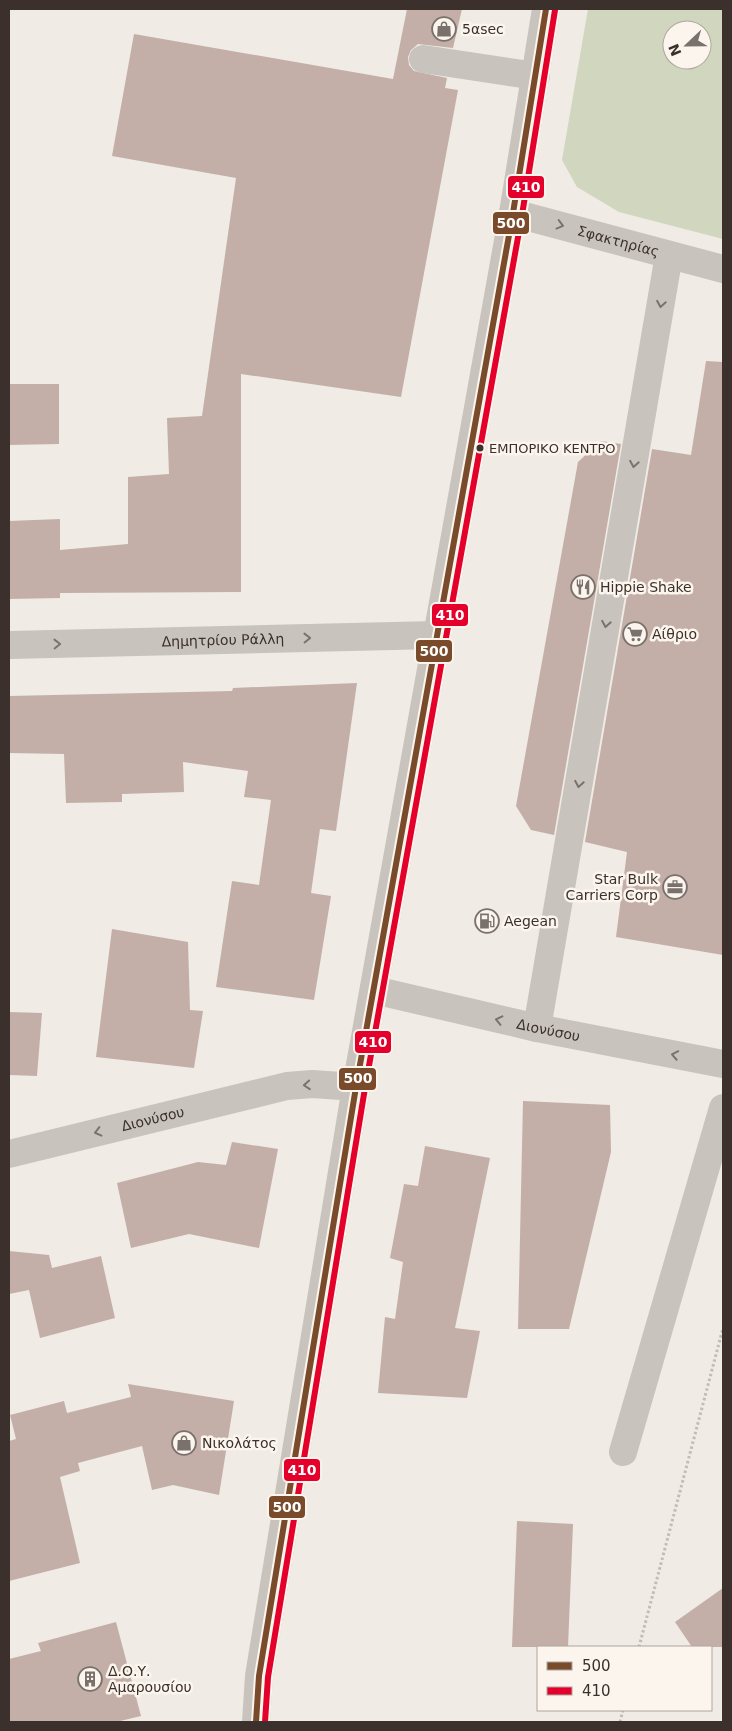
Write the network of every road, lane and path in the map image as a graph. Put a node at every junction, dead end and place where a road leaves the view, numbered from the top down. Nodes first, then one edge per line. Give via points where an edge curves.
1 (546, 9) edge
2 (423, 59) dead end
3 (536, 76) junction
4 (513, 213) junction
5 (669, 256) junction
6 (723, 269) edge
7 (436, 635) junction
8 (9, 645) edge
9 (374, 990) junction
10 (537, 1028) junction
11 (723, 1064) edge
12 (356, 1087) junction
13 (723, 1108) edge
14 (9, 1154) edge
15 (723, 1328) edge
16 (623, 1452) dead end
17 (639, 1646) edge
18 (256, 1722) edge

1 - 3 street
2 - 3 street
3 - 4 street
4 -> 5 street, Σφακτηρίας
4 - 7 street
5 - 6 street, Σφακτηρίας
5 -> 10 street
8 -> 7 street, Δημητρίου Ράλλη
7 - 9 street
10 -> 9 street, Διονύσου
9 - 12 street
11 -> 10 street, Διονύσου
12 -> 14 street, Διονύσου via 287,1086
12 - 18 street via 259,1676
13 - 16 street
15 - 17 path

